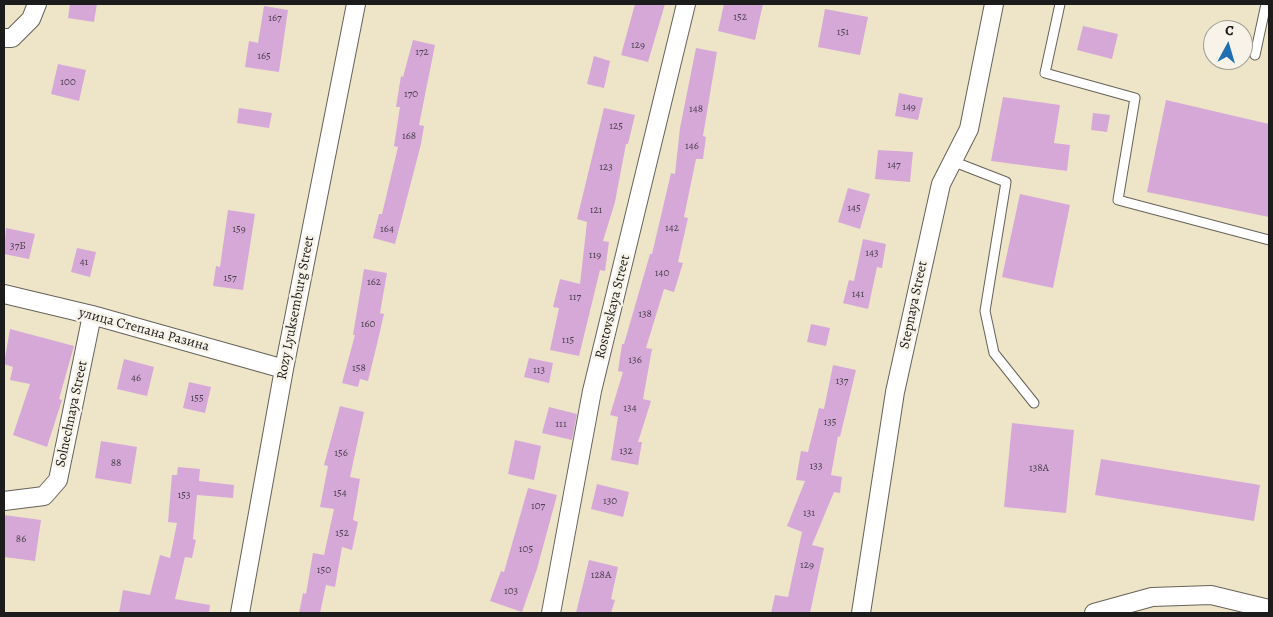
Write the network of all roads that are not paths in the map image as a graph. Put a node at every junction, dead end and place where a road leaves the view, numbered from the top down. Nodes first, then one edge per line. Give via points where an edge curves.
1 (37, 4) edge
2 (356, 4) edge
3 (686, 4) edge
4 (994, 4) edge
5 (1060, 4) edge
6 (1266, 4) edge
7 (4, 38) edge
8 (1255, 55) dead end
9 (952, 161) junction
10 (1269, 240) edge
11 (4, 294) edge
12 (92, 315) junction
13 (284, 369) junction
14 (1034, 403) dead end
15 (4, 501) edge
16 (1149, 605) edge
17 (1269, 609) edge
18 (240, 613) edge
19 (551, 613) edge
20 (861, 613) edge
21 (1094, 613) edge

1 - 7 street via 31,19 12,38
2 - 13 street, Rozy Lyuksemburg Street
3 - 19 street, Rostovskaya Street via 592,391
4 - 9 street, Stepnaya Street via 969,129
5 - 10 lane via 1045,73 1136,98 1118,200
6 - 8 lane
9 - 14 lane via 1006,182 985,311 994,353
9 - 20 street, Stepnaya Street via 941,184 896,392
11 - 12 street, улица Степана Разина
12 - 13 street, улица Степана Разина
12 - 15 street, Solnechnaya Street via 58,480 44,496
13 - 18 street, Rozy Lyuksemburg Street
16 - 17 street via 1211,595
16 - 21 street

